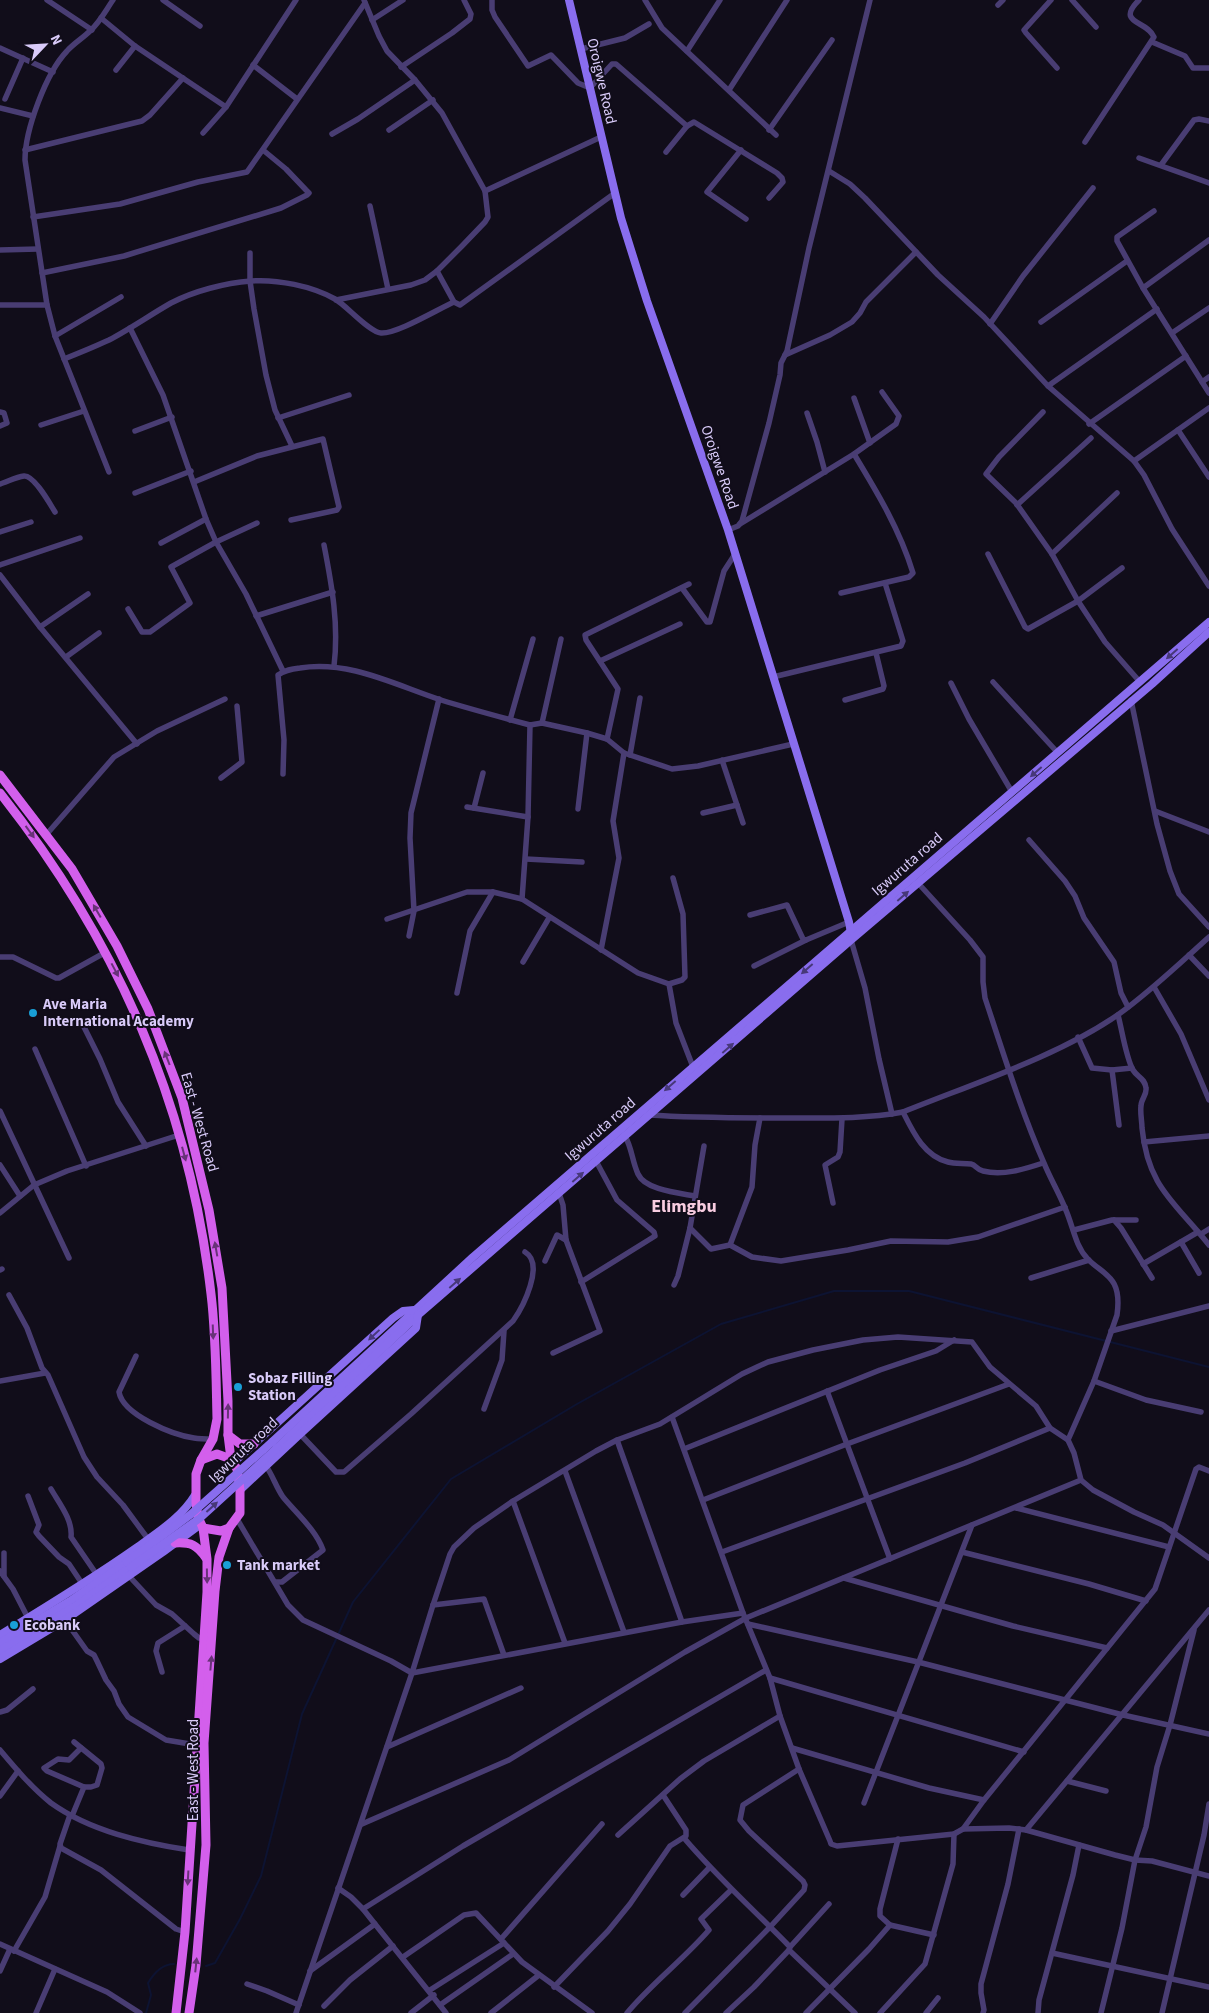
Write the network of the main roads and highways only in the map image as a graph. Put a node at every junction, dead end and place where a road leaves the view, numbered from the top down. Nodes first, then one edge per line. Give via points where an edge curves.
1 (569, 0) edge
2 (1209, 622) edge
3 (1209, 632) edge
4 (1197, 638) junction
5 (0, 775) edge
6 (0, 793) edge
7 (851, 930) junction
8 (851, 940) junction
9 (223, 1306) junction
10 (213, 1308) junction
11 (416, 1312) junction
12 (228, 1435) junction
13 (254, 1444) junction
14 (274, 1445) junction
15 (201, 1460) junction
16 (232, 1461) junction
17 (240, 1490) junction
18 (195, 1495) junction
19 (197, 1510) junction
20 (202, 1526) junction
21 (230, 1528) junction
22 (175, 1543) junction
23 (207, 1559) junction
24 (129, 1565) junction
25 (0, 1635) edge
26 (0, 1643) edge
27 (0, 1651) edge
28 (0, 1659) edge
29 (205, 1686) junction
30 (176, 2013) edge
31 (189, 2013) edge

1 - 7 main road, Oroigwe Road via 615,193 647,300 728,530
2 - 4 main road, Igwuruta road
3 - 4 main road, Igwuruta road
4 -> 7 main road, Igwuruta road via 1140,682
8 -> 4 main road, Igwuruta road via 1131,700
9 -> 5 main road, East - West Road via 199,1164 180,1093 148,1009 117,946 72,869
6 -> 10 main road, East - West Road via 61,876 106,952 152,1055 179,1135 199,1220
7 - 8 main road, Oroigwe Road
7 -> 11 main road, Igwuruta road
11 -> 8 main road, Igwuruta road via 559,1193
9 - 10 main road
12 -> 9 main road, East - West Road
10 -> 15 main road, East - West Road via 217,1413 214,1439
11 -> 13 main road via 403,1311 393,1318
11 - 14 main road, Igwuruta road
11 - 17 main road via 416,1328
12 - 13 main road via 240,1444
12 - 16 main road, East - West Road
13 - 16 main road
14 - 19 main road, Igwuruta road, bridge
24 -> 14 main road, bridge via 200,1518
15 - 16 main road via 217,1454
15 - 18 main road, East - West Road via 196,1474
16 - 17 main road, East - West Road via 238,1469
17 - 21 main road, East - West Road via 240,1512
18 - 19 main road, East - West Road
18 - 25 main road via 187,1508 148,1539 83,1585
19 - 20 main road, East - West Road
19 - 24 main road, Igwuruta road, bridge
20 - 21 main road via 221,1531
20 - 22 main road
20 - 23 main road, East - West Road
29 -> 21 main road, East - West Road via 219,1556
22 - 23 main road via 194,1544
22 - 28 main road via 65,1620
23 -> 29 main road, East - West Road
24 - 26 main road, Igwuruta road
24 - 27 main road, Igwuruta road via 74,1607
29 -> 30 main road, East - West Road via 196,1745 185,1932
31 -> 29 main road, East - West Road via 206,1845

